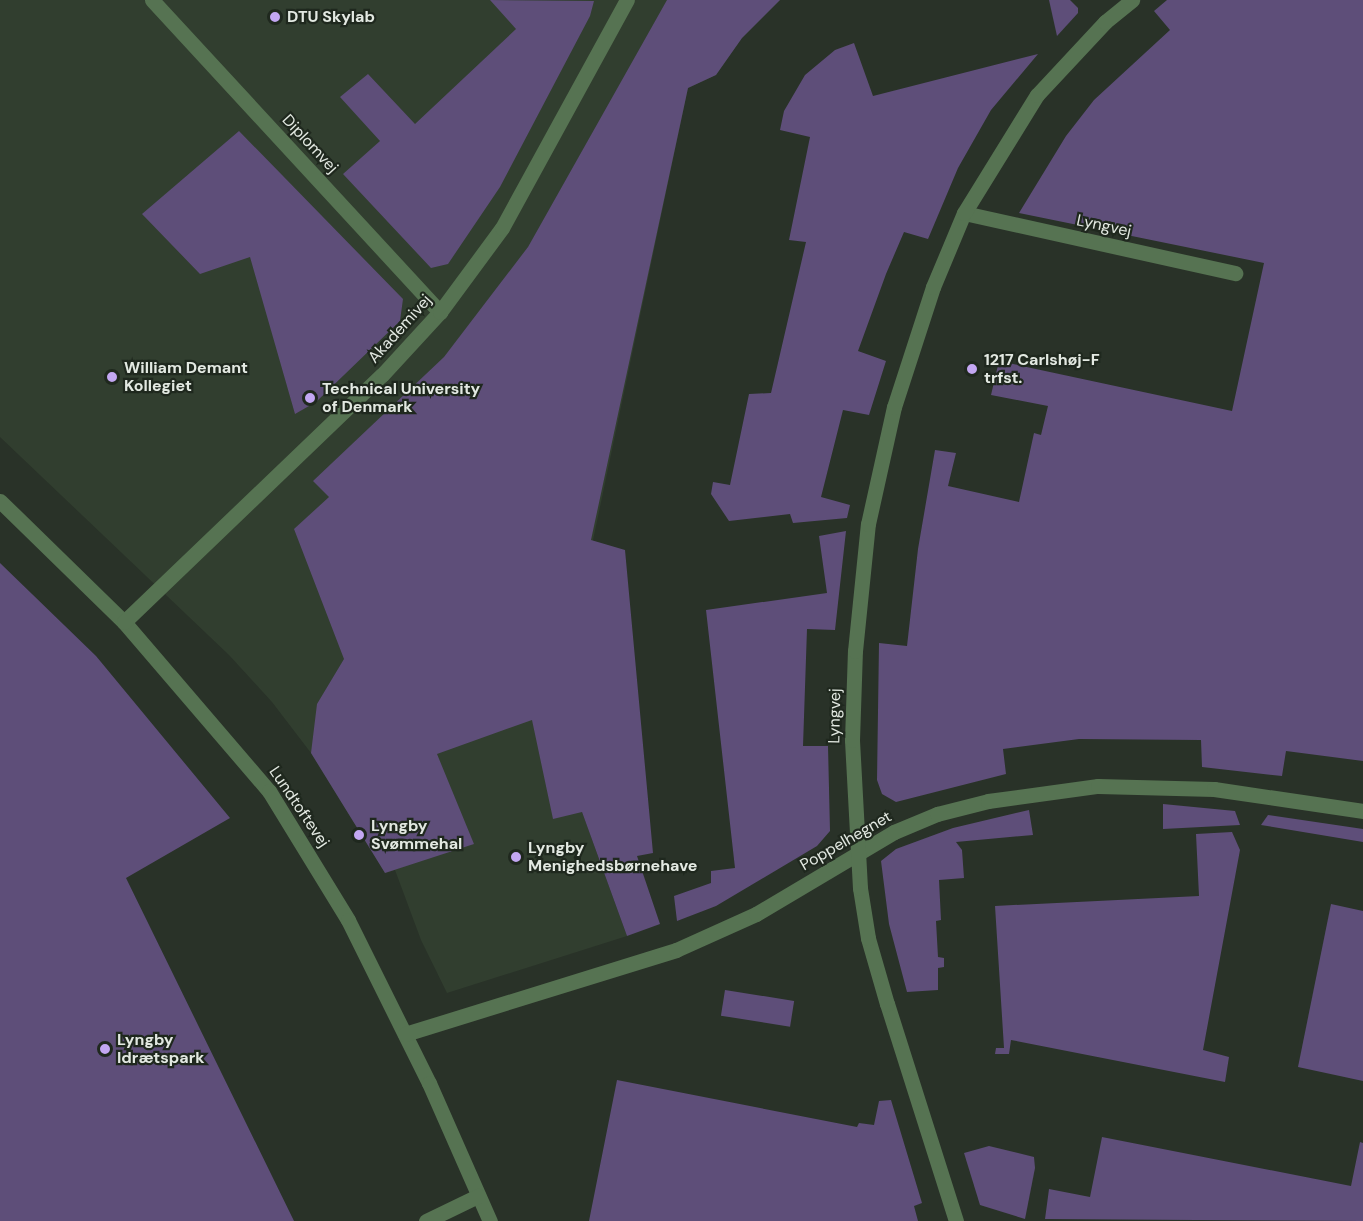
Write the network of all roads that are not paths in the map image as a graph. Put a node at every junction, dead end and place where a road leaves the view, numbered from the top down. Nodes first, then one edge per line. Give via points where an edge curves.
1 (152, 0) edge
2 (627, 0) edge
3 (1132, 0) edge
4 (964, 213) junction
5 (1235, 273) dead end
6 (440, 312) junction
7 (0, 501) edge
8 (124, 622) junction
9 (1363, 811) edge
10 (859, 853) junction
11 (405, 1034) junction
12 (478, 1196) junction
13 (426, 1221) edge
14 (490, 1221) edge
15 (956, 1221) edge

1 - 6 street, Diplomvej
2 - 6 street, Akademivej via 502,228
3 - 4 street, Lyngvej via 1089,38 1037,95
4 - 5 street, Lyngvej
4 - 10 street, Lyngvej via 933,287 894,407 868,524 855,651 852,740
6 - 8 street, Akademivej via 382,375
7 - 8 street, Lundtoftevej
8 - 11 street, Lundtoftevej via 269,791 324,878
9 - 10 street, Poppelhegnet via 1214,789 1098,786 1041,791 937,814 894,832
10 - 11 street, Poppelhegnet via 756,914 676,950
10 - 15 street, Lyngvej via 868,938
11 - 12 street, Lundtoftevej
12 - 13 street
12 - 14 street, Lundtoftevej

